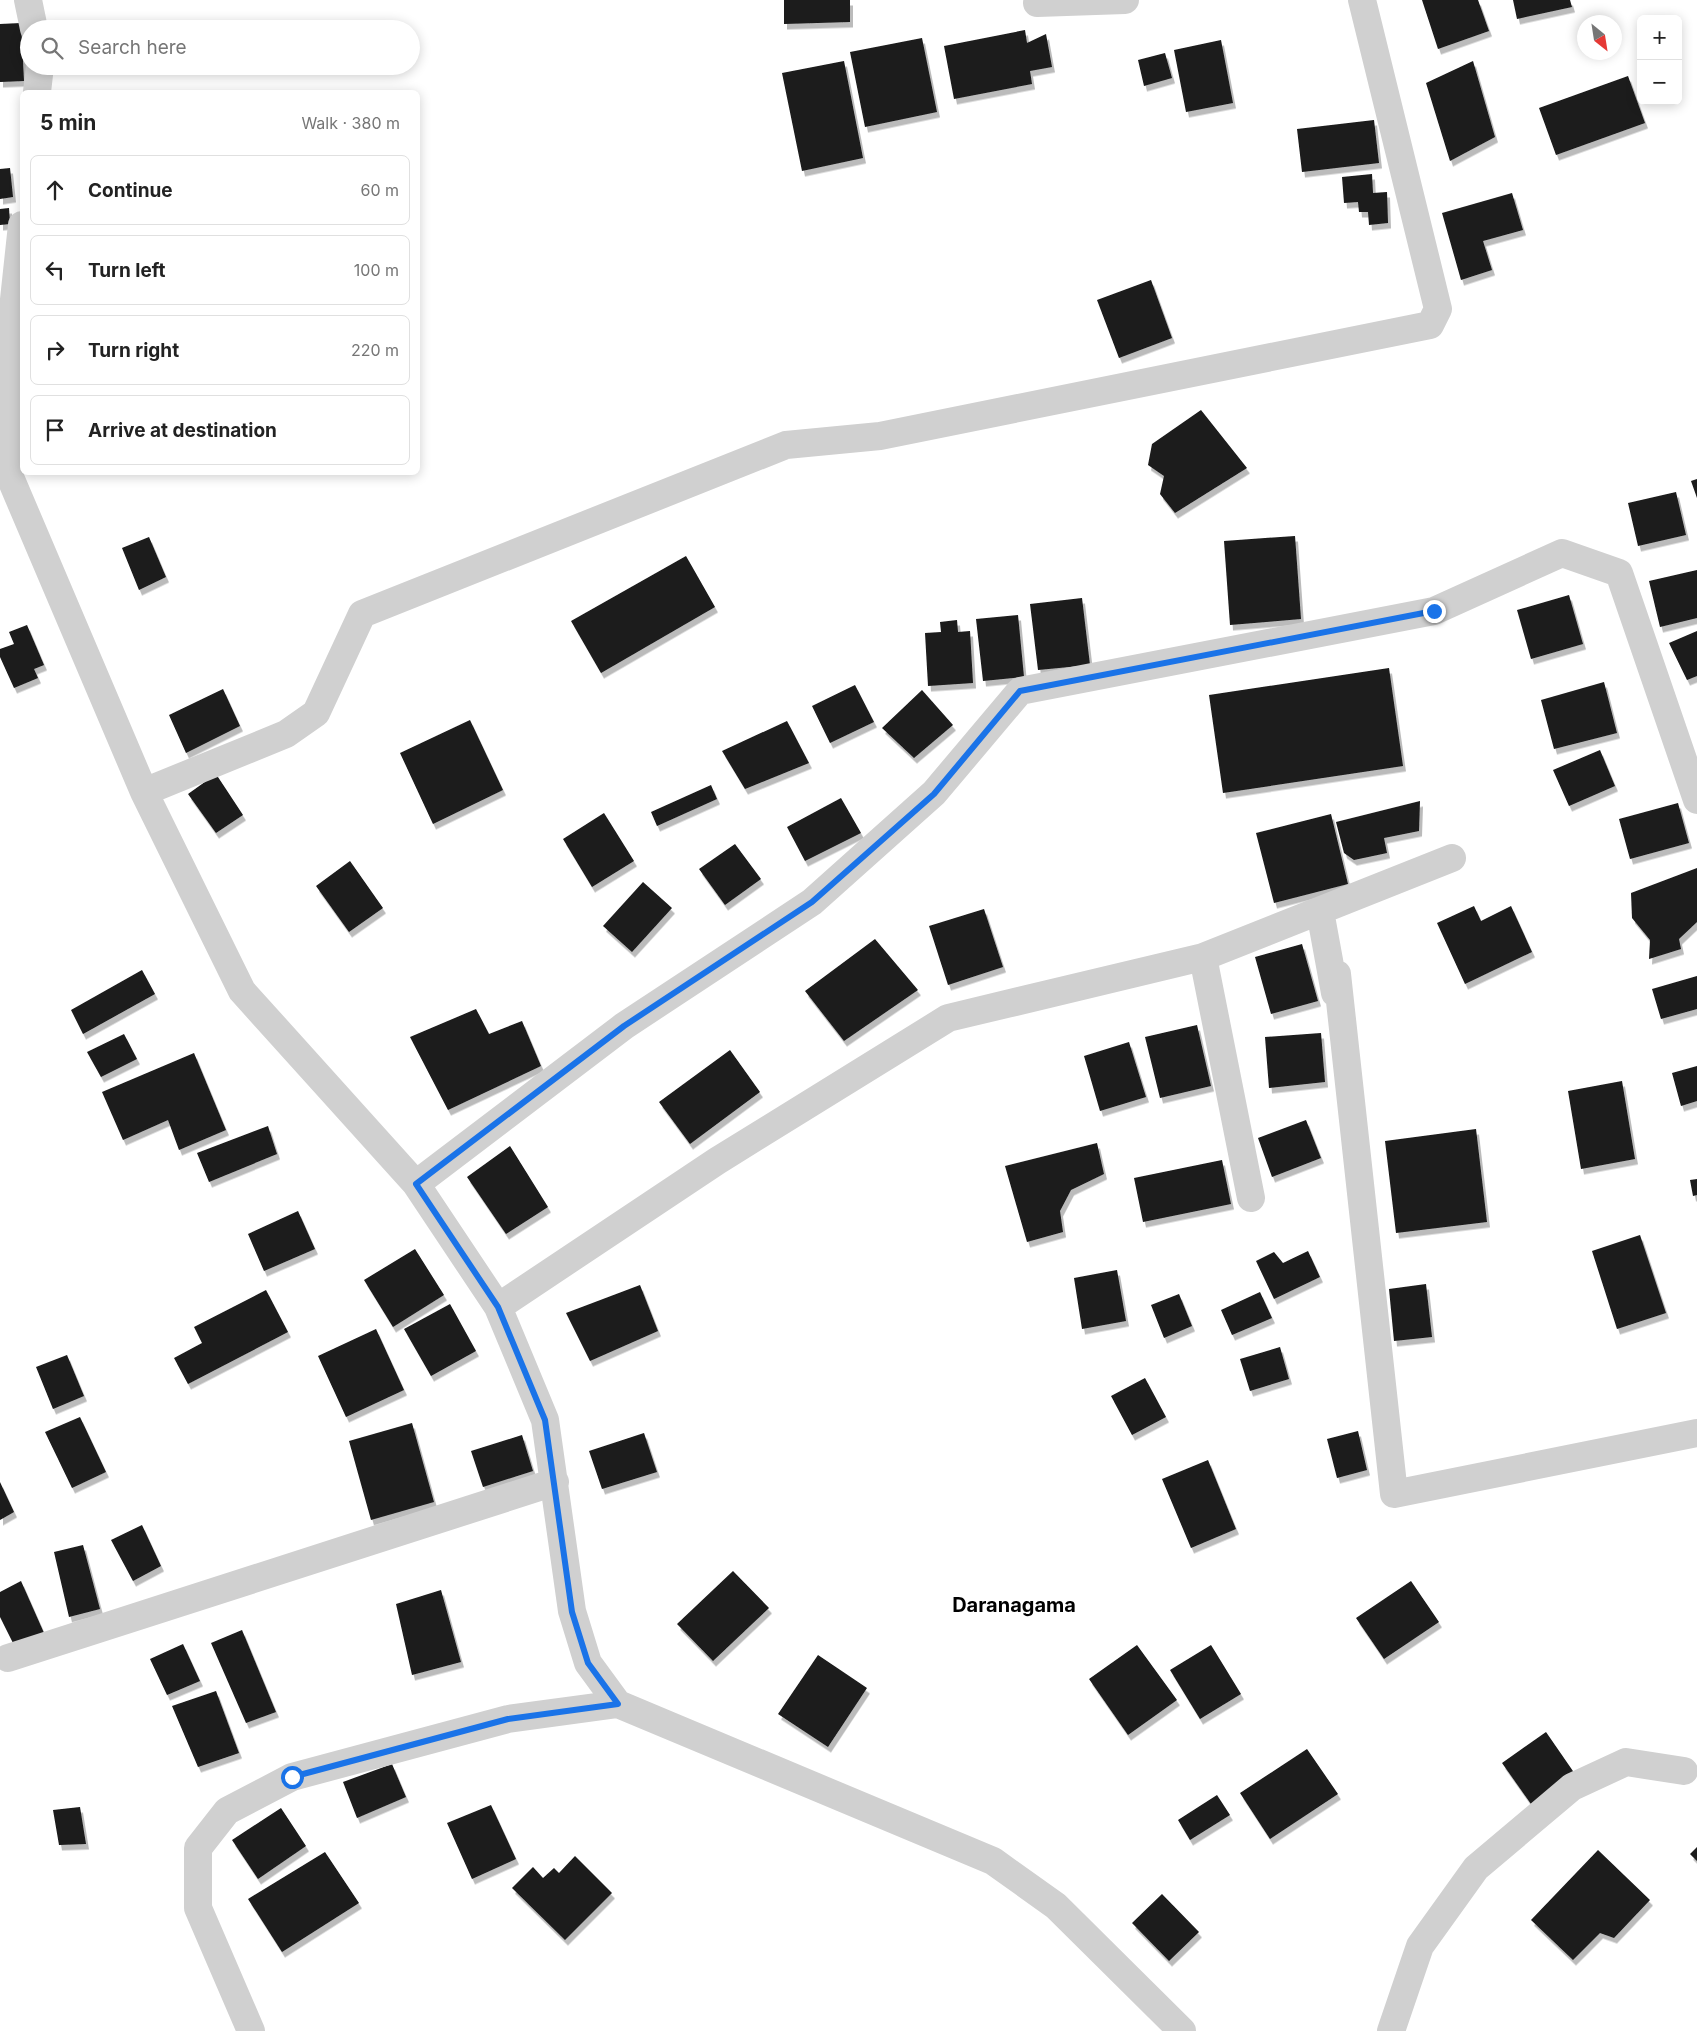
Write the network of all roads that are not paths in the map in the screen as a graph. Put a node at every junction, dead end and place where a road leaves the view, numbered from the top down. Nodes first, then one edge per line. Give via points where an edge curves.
1 (28, 0) edge
2 (1125, 0) edge
3 (1362, 0) edge
4 (1037, 3) dead end
5 (32, 20) edge
6 (39, 75) edge
7 (37, 90) edge
8 (20, 240) edge
9 (3, 370) edge
10 (144, 792) junction
11 (1697, 800) edge
12 (1452, 858) dead end
13 (1320, 911) junction
14 (1202, 957) junction
15 (1337, 974) dead end
16 (1346, 1056) junction
17 (416, 1184) junction
18 (1251, 1198) dead end
19 (498, 1307) junction
20 (1697, 1433) edge
21 (556, 1482) junction
22 (8, 1658) dead end
23 (618, 1704) junction
24 (1684, 1771) dead end
25 (251, 2031) edge
26 (1182, 2031) edge
27 (1391, 2031) edge

1 - 5 street
2 - 4 street
3 - 10 street via 1438,309 1430,325 880,436 786,445 362,614 316,713 286,734
6 - 7 street
8 - 9 street
9 - 10 street via 7,470
10 - 17 street via 242,991
11 - 17 street via 1619,573 1562,553 1434,611 1020,691 934,794 812,902 624,1026
12 - 13 street
13 - 14 street
13 - 16 street
14 - 18 street
14 - 19 street via 948,1018 717,1161
15 - 16 street
16 - 20 street via 1394,1494
17 - 19 street
19 - 21 street via 545,1420
21 - 22 street
21 - 23 street via 572,1612 588,1663
23 - 25 street via 508,1719 292,1777 227,1811 198,1848 198,1908
23 - 26 street via 992,1861 1056,1906
24 - 27 street via 1626,1762 1572,1787 1476,1868 1420,1946

